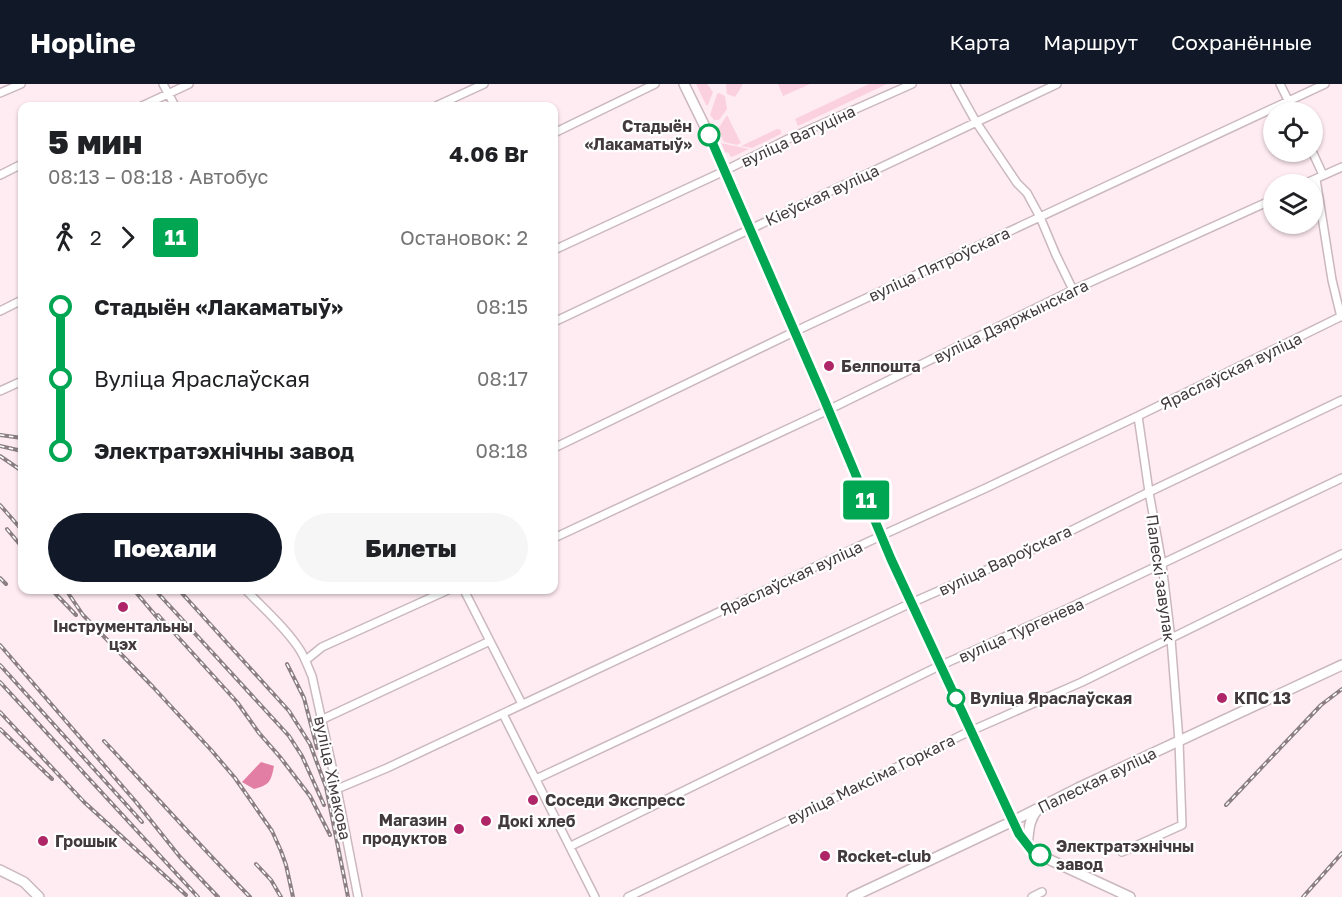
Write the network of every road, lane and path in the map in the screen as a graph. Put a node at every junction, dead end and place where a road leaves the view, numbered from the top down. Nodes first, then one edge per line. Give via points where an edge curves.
1 (21, 84) edge
2 (164, 84) edge
3 (189, 84) edge
4 (484, 84) edge
5 (655, 84) edge
6 (684, 84) edge
7 (912, 84) edge
8 (955, 84) edge
9 (1058, 84) edge
10 (1280, 84) edge
11 (1325, 84) edge
12 (0, 93) edge
13 (169, 94) junction
14 (1288, 101) junction
15 (151, 102) edge
16 (173, 102) edge
17 (445, 102) edge
18 (976, 122) junction
19 (558, 131) edge
20 (18, 166) edge
21 (1342, 166) edge
22 (724, 170) junction
23 (0, 175) edge
24 (1323, 176) edge
25 (1323, 203) edge
26 (1263, 204) edge
27 (1040, 218) junction
28 (750, 229) junction
29 (558, 248) edge
30 (1073, 290) junction
31 (18, 302) edge
32 (0, 311) edge
33 (1342, 316) edge
34 (558, 320) edge
35 (795, 332) junction
36 (18, 383) edge
37 (0, 391) edge
38 (1342, 400) edge
39 (828, 410) junction
40 (1138, 416) junction
41 (558, 446) edge
42 (1342, 478) edge
43 (1149, 492) junction
44 (558, 536) edge
45 (881, 536) junction
46 (1342, 554) edge
47 (1162, 564) junction
48 (253, 594) edge
49 (439, 594) edge
50 (466, 594) edge
51 (911, 603) junction
52 (1171, 639) junction
53 (490, 641) junction
54 (306, 660) junction
55 (1342, 665) edge
56 (941, 666) junction
57 (522, 704) junction
58 (503, 714) junction
59 (321, 720) junction
60 (972, 731) junction
61 (1179, 741) junction
62 (536, 779) junction
63 (337, 789) junction
64 (1040, 807) junction
65 (1013, 821) junction
66 (571, 846) junction
67 (1027, 846) junction
68 (1122, 852) dead end
69 (0, 870) edge
70 (1042, 892) dead end
71 (39, 897) edge
72 (358, 897) edge
73 (595, 897) edge
74 (628, 897) edge
75 (852, 897) edge
76 (1032, 897) edge
77 (1130, 897) edge

1 - 12 street
2 - 13 street
3 - 13 street
4 - 17 street
5 - 19 street
6 - 22 main road
7 - 22 street, вуліца Ватуціна
8 - 18 street
9 - 18 street, Кіеўская вуліца
10 - 14 street
11 - 14 street, вуліца Пятроўскага
13 - 15 street
13 - 16 street
14 - 27 street, вуліца Пятроўскага
18 - 27 street via 1027,193
18 - 28 street, Кіеўская вуліца
20 - 23 street
21 - 24 street
22 - 28 main road
22 - 29 street, вуліца Ватуціна
25 - 33 street via 1332,280
26 - 30 street, вуліца Дзяржынскага
27 - 30 street
27 - 35 street, вуліца Пятроўскага
28 - 34 street, Кіеўская вуліца
28 - 35 main road
30 - 39 street, вуліца Дзяржынскага
31 - 32 street
33 - 40 street, Яраслаўская вуліца
35 - 39 main road
35 - 41 street, вуліца Пятроўскага
36 - 37 street
38 - 43 street, вуліца Вароўскага
39 - 44 street, вуліца Дзяржынскага
39 - 45 main road
40 - 43 street, Палескі завулак
40 - 45 street, Яраслаўская вуліца
42 - 47 street, вуліца Тургенева
43 - 47 street, Палескі завулак
43 - 51 street, вуліца Вароўскага via 1034,549
45 - 51 main road
45 - 57 street, Яраслаўская вуліца
46 - 52 street, вуліца Максіма Горкага
47 - 52 street, Палескі завулак
47 - 56 street, вуліца Тургенева
48 - 54 street, вуліца Хімакова
49 - 54 street via 322,647
50 - 53 street
51 - 56 main road
51 - 62 street, вуліца Вароўскага
52 - 60 street, вуліца Максіма Горкага
52 - 61 street, Палескі завулак
53 - 57 street
53 - 59 street
54 - 59 street, вуліца Хімакова
55 - 61 main road, Палеская вуліца
56 - 60 main road
56 - 66 street, вуліца Тургенева
57 - 58 street, Яраслаўская вуліца
58 - 62 street
58 - 63 street, Яраслаўская вуліца
59 - 63 street, вуліца Хімакова
60 - 65 main road
60 - 74 street, вуліца Максіма Горкага
61 - 64 main road, Палеская вуліца
61 - 68 street, Палескі завулак via 1182,825
62 - 66 street
63 - 72 street, вуліца Хімакова
64 - 65 main road, Палеская вуліца
64 - 67 main road via 1029,824
65 - 67 main road
65 - 75 main road, Палеская вуліца
66 - 73 street
67 - 77 main road
69 - 71 main road via 24,882
70 - 76 street

